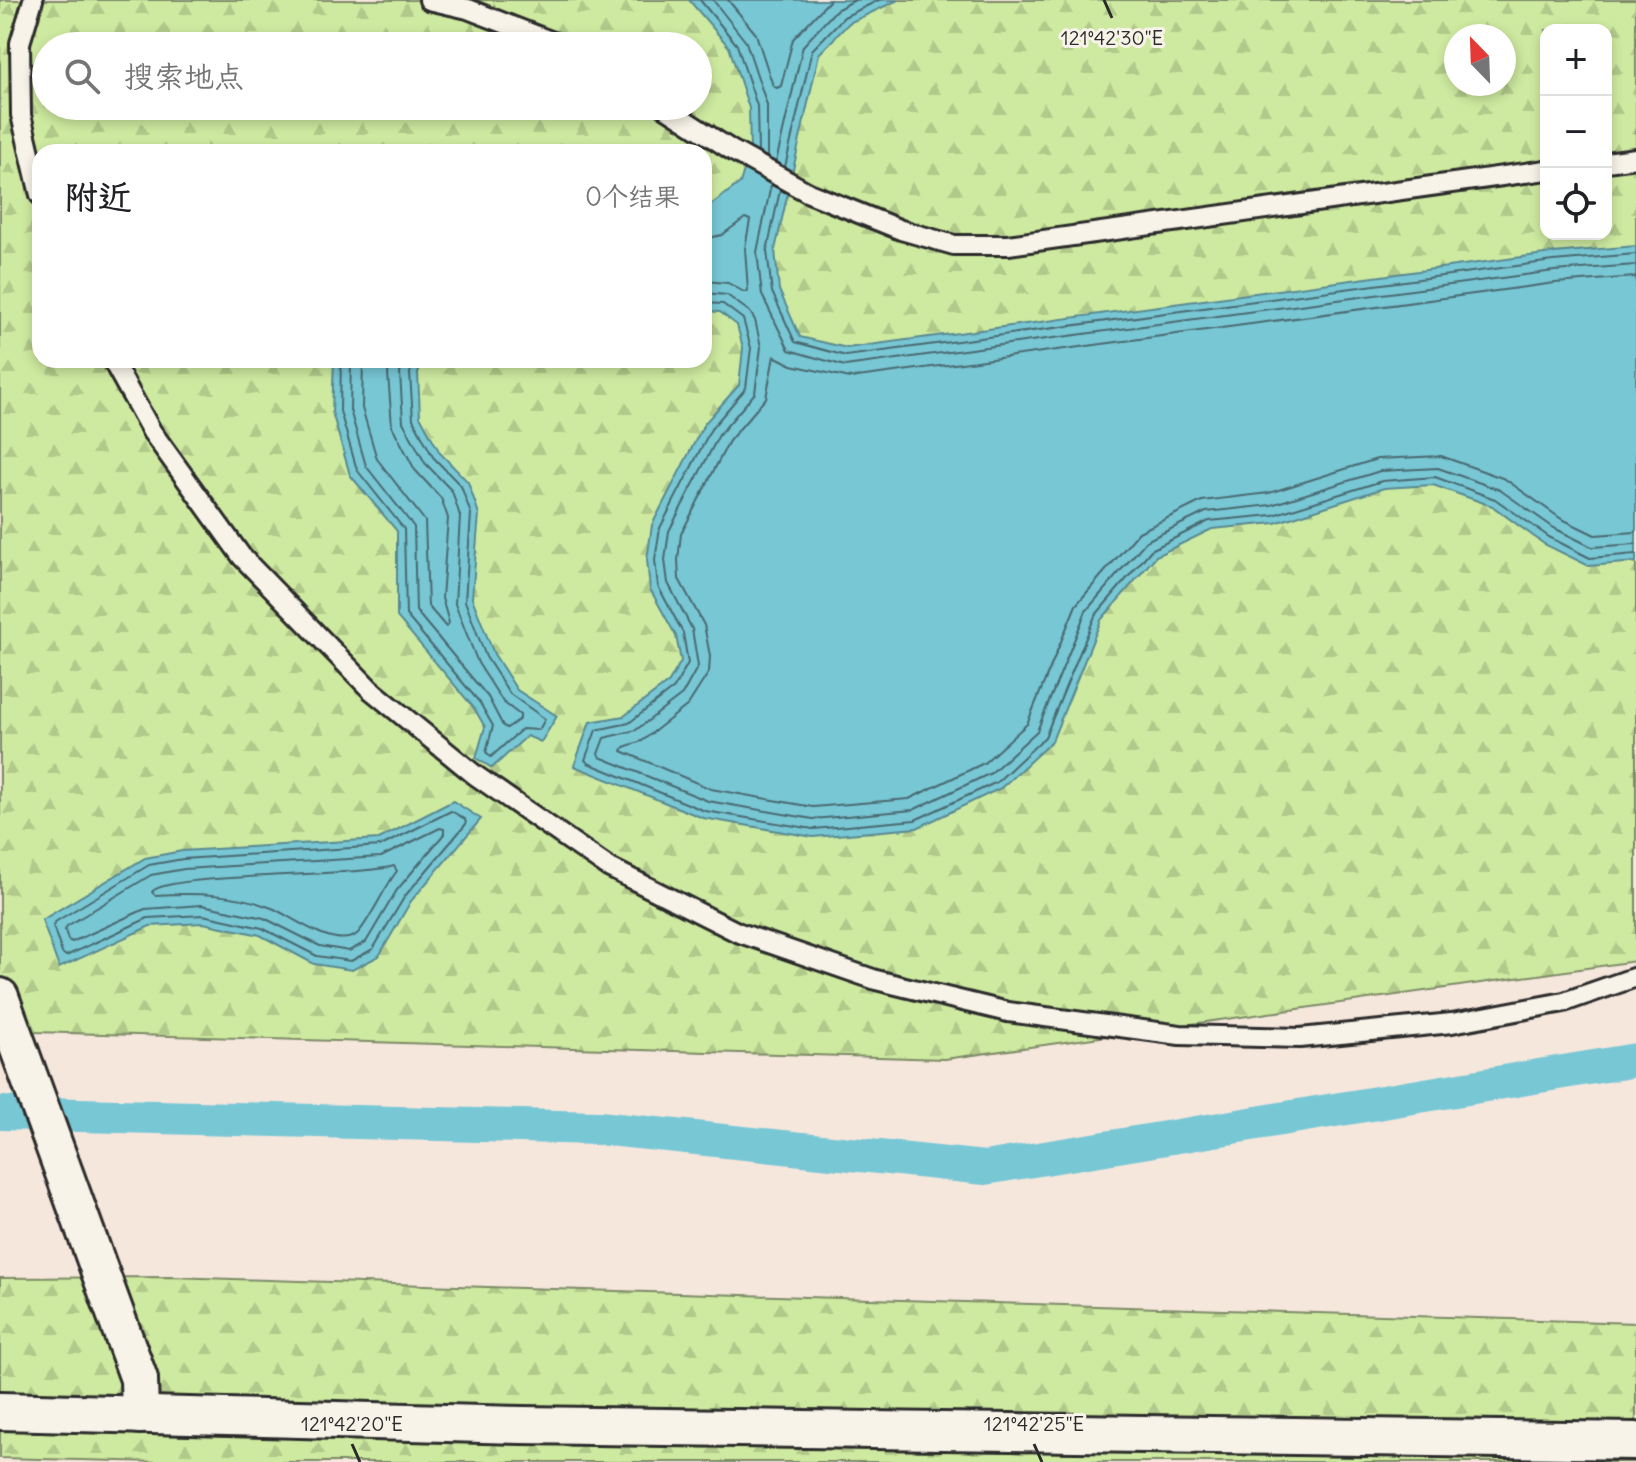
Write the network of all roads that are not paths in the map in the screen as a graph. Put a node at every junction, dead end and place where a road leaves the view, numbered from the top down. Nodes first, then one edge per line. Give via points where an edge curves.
1 (33, 0) edge
2 (429, 0) edge
3 (527, 32) edge
4 (685, 120) edge
5 (1636, 158) edge
6 (32, 161) edge
7 (1612, 161) edge
8 (1540, 171) edge
9 (116, 368) edge
10 (1636, 977) edge
11 (0, 997) edge
12 (0, 1411) edge
13 (140, 1415) junction
14 (1636, 1441) edge

1 - 6 lane via 20,43 21,115
2 - 3 lane
4 - 8 lane via 809,193 954,245 1008,245
5 - 7 lane
9 - 10 lane via 152,432 242,557 370,689 475,775 608,867 737,932 876,980 1008,1012 1180,1035 1300,1038 1452,1023 1564,1002
11 - 13 street via 139,1379
12 - 13 street
13 - 14 street

